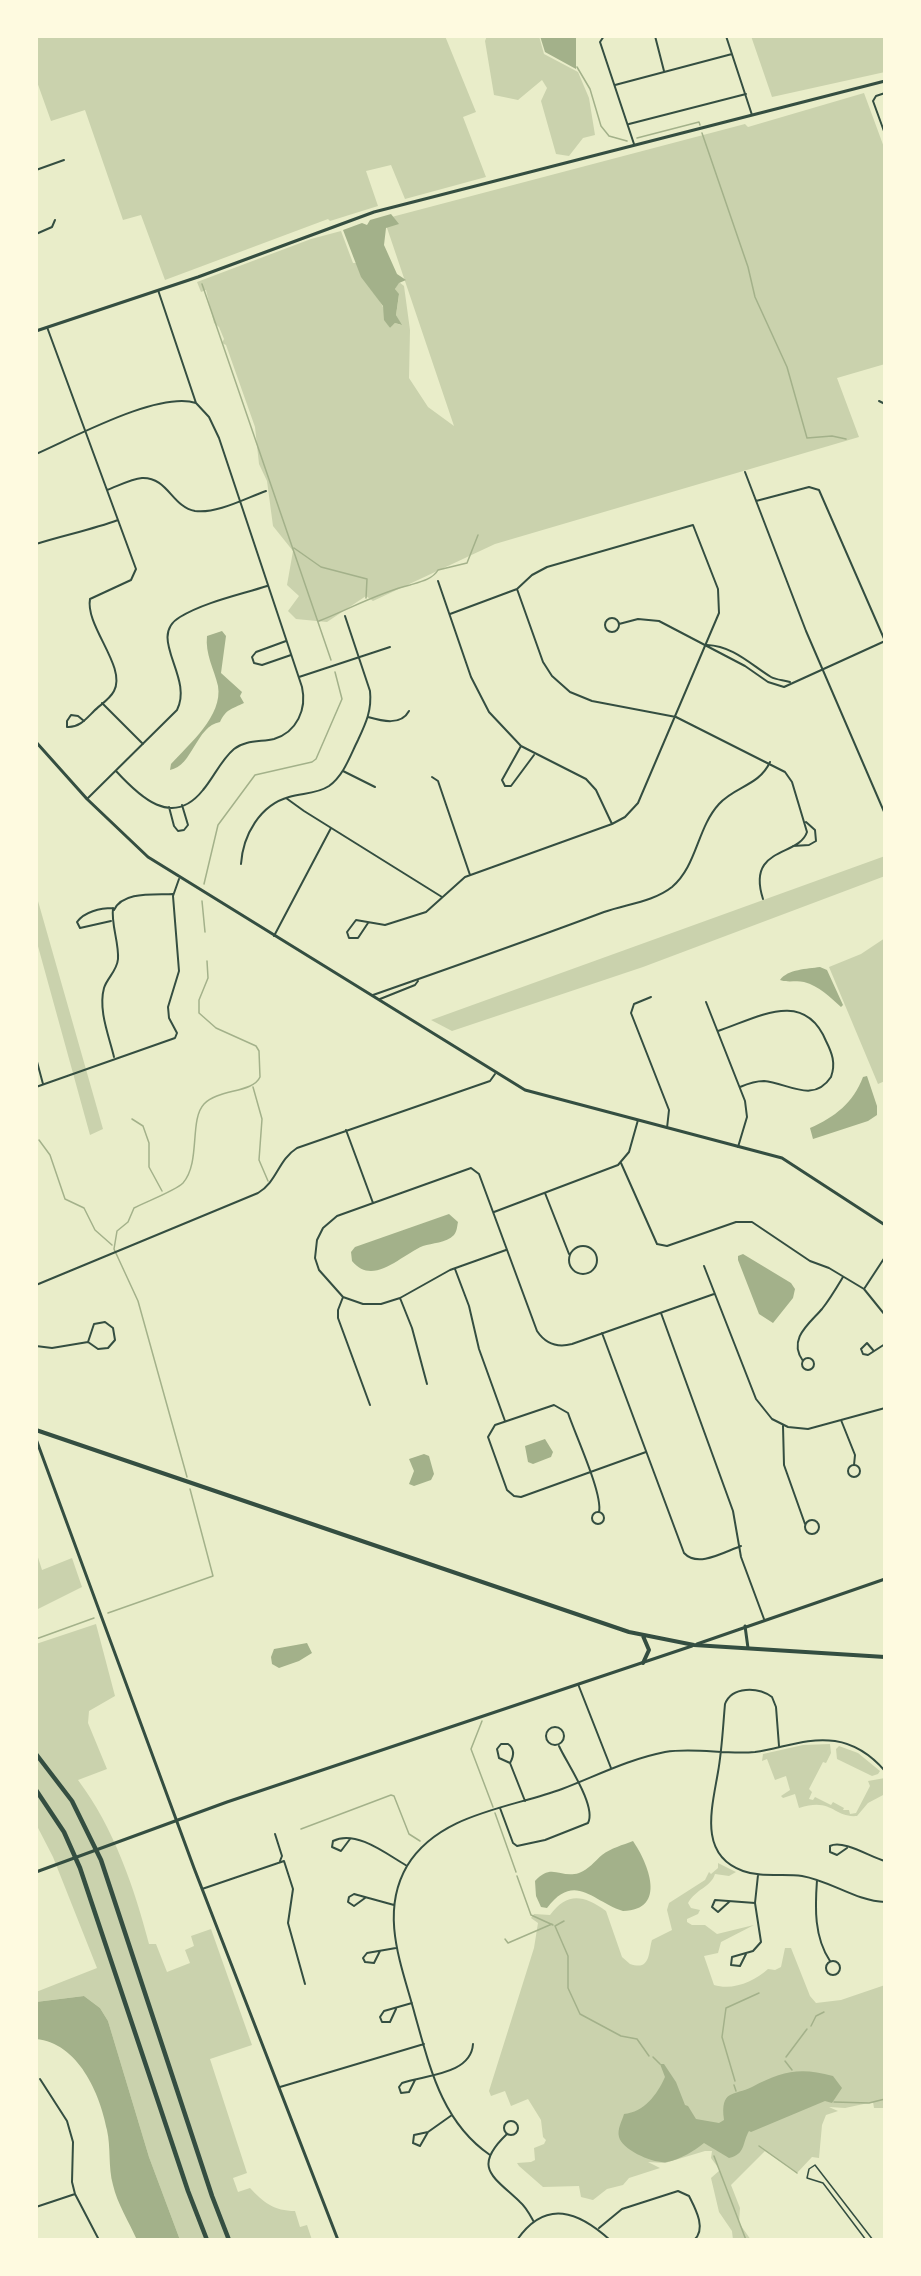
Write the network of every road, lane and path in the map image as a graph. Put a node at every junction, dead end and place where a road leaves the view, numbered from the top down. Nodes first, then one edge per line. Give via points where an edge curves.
1 (604, 36) edge
2 (655, 36) edge
3 (726, 36) edge
4 (732, 54) junction
5 (664, 71) junction
6 (885, 81) edge
7 (615, 85) junction
8 (885, 93) edge
9 (746, 94) junction
10 (752, 116) junction
11 (629, 124) junction
12 (885, 134) edge
13 (634, 144) junction
14 (64, 160) dead end
15 (36, 170) edge
16 (55, 220) dead end
17 (36, 234) edge
18 (158, 290) junction
19 (47, 327) junction
20 (36, 331) edge
21 (879, 401) dead end
22 (196, 404) junction
23 (885, 404) edge
24 (84, 431) junction
25 (36, 454) edge
26 (745, 472) dead end
27 (107, 490) junction
28 (266, 491) dead end
29 (239, 501) junction
30 (756, 501) junction
31 (118, 520) junction
32 (36, 544) edge
33 (438, 581) dead end
34 (267, 585) junction
35 (517, 589) junction
36 (450, 614) junction
37 (345, 616) dead end
38 (619, 624) junction
39 (286, 641) junction
40 (885, 641) edge
41 (706, 645) junction
42 (390, 647) dead end
43 (291, 655) junction
44 (359, 657) junction
45 (821, 668) junction
46 (299, 678) junction
47 (791, 682) junction
48 (102, 703) junction
49 (409, 711) dead end
50 (368, 717) junction
51 (676, 717) junction
52 (84, 721) junction
53 (36, 742) edge
54 (143, 744) junction
55 (521, 746) junction
56 (534, 754) junction
57 (770, 762) junction
58 (116, 771) junction
59 (343, 771) junction
60 (432, 777) dead end
61 (375, 787) dead end
62 (286, 798) junction
63 (87, 799) junction
64 (182, 805) junction
65 (169, 807) junction
66 (885, 814) edge
67 (805, 822) junction
68 (612, 824) junction
69 (331, 828) junction
70 (790, 846) junction
71 (241, 864) dead end
72 (470, 875) junction
73 (179, 879) junction
74 (173, 894) junction
75 (442, 897) junction
76 (763, 898) dead end
77 (113, 908) junction
78 (112, 921) junction
79 (368, 923) junction
80 (274, 936) junction
81 (418, 981) junction
82 (373, 995) junction
83 (651, 997) dead end
84 (380, 999) junction
85 (706, 1002) dead end
86 (718, 1031) junction
87 (114, 1057) junction
88 (36, 1058) edge
89 (495, 1074) junction
90 (44, 1084) junction
91 (740, 1086) junction
92 (36, 1087) edge
93 (638, 1120) junction
94 (667, 1128) junction
95 (346, 1130) junction
96 (738, 1147) junction
97 (621, 1163) junction
98 (545, 1193) junction
99 (373, 1203) junction
100 (493, 1212) junction
101 (885, 1225) edge
102 (506, 1250) junction
103 (570, 1256) junction
104 (885, 1257) edge
105 (704, 1266) dead end
106 (455, 1269) junction
107 (843, 1277) junction
108 (36, 1285) edge
109 (864, 1289) junction
110 (714, 1294) junction
111 (343, 1297) junction
112 (400, 1298) junction
113 (660, 1312) junction
114 (885, 1315) edge
115 (602, 1333) junction
116 (87, 1342) junction
117 (885, 1344) edge
118 (36, 1346) edge
119 (873, 1350) junction
120 (803, 1361) junction
121 (427, 1384) dead end
122 (370, 1405) dead end
123 (885, 1408) edge
124 (841, 1420) junction
125 (506, 1421) junction
126 (783, 1426) junction
127 (36, 1430) edge
128 (36, 1439) edge
129 (646, 1452) junction
130 (854, 1465) junction
131 (589, 1472) junction
132 (599, 1512) junction
133 (805, 1524) junction
134 (741, 1546) junction
135 (885, 1579) edge
136 (764, 1619) junction
137 (746, 1626) junction
138 (642, 1635) junction
139 (694, 1645) junction
140 (748, 1648) junction
141 (885, 1657) edge
142 (643, 1662) junction
143 (578, 1684) junction
144 (559, 1746) junction
145 (779, 1747) junction
146 (720, 1751) junction
147 (36, 1754) edge
148 (510, 1763) junction
149 (611, 1768) junction
150 (885, 1771) edge
151 (579, 1782) junction
152 (36, 1790) edge
153 (525, 1800) junction
154 (500, 1808) junction
155 (177, 1821) junction
156 (275, 1834) dead end
157 (350, 1839) junction
158 (848, 1848) junction
159 (282, 1861) junction
160 (885, 1861) edge
161 (407, 1866) junction
162 (36, 1872) edge
163 (758, 1875) junction
164 (817, 1880) junction
165 (202, 1889) junction
166 (365, 1898) junction
167 (729, 1902) junction
168 (885, 1902) edge
169 (754, 1903) junction
170 (394, 1905) junction
171 (396, 1948) junction
172 (380, 1952) junction
173 (746, 1954) junction
174 (830, 1961) junction
175 (305, 1984) dead end
176 (412, 2003) junction
177 (396, 2009) junction
178 (423, 2044) junction
179 (472, 2044) dead end
180 (432, 2075) junction
181 (40, 2079) dead end
182 (415, 2080) junction
183 (278, 2087) junction
184 (452, 2115) junction
185 (428, 2132) junction
186 (507, 2134) junction
187 (490, 2155) junction
188 (75, 2194) junction
189 (36, 2207) edge
190 (534, 2222) junction
191 (599, 2229) junction
192 (99, 2240) edge
193 (207, 2240) edge
194 (230, 2240) edge
195 (338, 2240) edge
196 (517, 2240) edge
197 (610, 2240) edge
198 (694, 2240) edge
199 (866, 2240) edge
200 (873, 2240) edge

1 - 7 street via 600,42
2 - 5 street
3 - 4 street
4 - 5 street
4 - 9 street
5 - 7 street
6 - 10 street
7 - 11 street
8 - 12 street via 873,101
9 - 10 street
9 - 11 street
10 - 13 street
11 - 13 street
13 - 18 street via 374,212
14 - 15 street
16 - 17 street via 52,227
18 - 19 street
18 - 22 street
19 - 20 street
19 - 24 street
21 - 23 street
22 - 24 street via 169,401
22 - 29 street via 217,430
24 - 25 street
24 - 27 street
26 - 30 street
27 - 29 street via 145,478 162,484 179,504 190,510 208,511
27 - 31 street
28 - 29 street
29 - 34 street
30 - 40 street via 809,487 819,490
30 - 45 street
31 - 32 street
31 - 48 street via 136,575 92,597 89,606 117,679 112,694
33 - 36 street
34 - 39 street
34 - 54 street via 186,614 172,623 167,642 181,680 181,702
35 - 36 street
35 - 41 street via 547,567 693,525 720,602 718,620
35 - 51 street via 539,655 563,687 592,701
36 - 55 street via 479,695 496,721
37 - 44 street
38 - 38 street via 610,618 605,627 612,632
38 - 41 street via 652,620
39 - 43 street
39 - 43 street via 256,652 252,657 254,663 262,665
40 - 45 street
41 - 47 street via 737,654 772,678
41 - 47 street via 777,687
41 - 51 street
42 - 44 street
43 - 46 street
44 - 46 street
44 - 50 street via 370,691
45 - 47 street
45 - 66 street
46 - 64 street via 303,706 291,729 274,739 237,747 198,796
48 - 52 street
48 - 54 street
49 - 50 street via 398,721
50 - 59 street
51 - 57 street
51 - 68 street via 638,803
52 - 52 street via 75,728 67,727 71,715
53 - 63 street
54 - 58 street
55 - 56 street
55 - 56 street via 504,773 505,786 511,786
56 - 68 street via 586,779 596,790
57 - 67 street via 789,777
57 - 81 street via 759,779 718,805 686,870 673,886 655,897
58 - 63 street
58 - 65 street via 144,800
59 - 61 street
59 - 62 street via 325,788
60 - 72 street via 438,781
62 - 69 street
62 - 71 street via 265,811 252,828
63 - 73 street via 148,857
64 - 65 street
64 - 65 street via 188,825 178,831
67 - 70 street via 804,839
67 - 70 street via 815,830 816,841
68 - 72 street
69 - 75 street
69 - 80 street
70 - 76 street via 764,867 760,885
72 - 75 street
73 - 74 street
73 - 80 street
74 - 77 street via 133,897
74 - 87 street via 180,971 168,1013 176,1035 173,1040
75 - 79 street via 426,912 397,923
77 - 78 street
77 - 78 street via 81,915 77,922 80,928
78 - 87 street via 118,958 105,984 102,1003
79 - 79 street via 359,919 354,922 347,932 349,938 358,938
80 - 82 street
81 - 82 street
81 - 84 street
82 - 84 street
83 - 94 street via 634,1004 631,1013 669,1110
84 - 89 street
85 - 86 street
86 - 91 street
86 - 91 street via 776,1011 793,1010 816,1022 833,1058 831,1077 816,1090 802,1091 762,1081
87 - 90 street
88 - 90 street
89 - 93 street via 525,1090
89 - 95 street via 490,1081
90 - 92 street
91 - 96 street via 747,1117
93 - 94 street
93 - 97 street via 629,1152
94 - 96 street
95 - 99 street
95 - 108 street via 288,1153 272,1184 258,1193
96 - 101 street via 782,1158
97 - 98 street
97 - 107 street via 652,1239 660,1245 748,1221
98 - 100 street
98 - 103 street
99 - 100 street via 472,1167 479,1174
99 - 111 street via 337,1216 323,1228 317,1240 315,1258 319,1270
100 - 102 street
102 - 106 street
102 - 115 street via 539,1335 553,1344 572,1344
103 - 103 street via 570,1265 577,1272 586,1274 596,1265 597,1256 588,1247 579,1246
104 - 109 street
105 - 110 street
106 - 112 street
106 - 125 street
107 - 109 street
107 - 120 street via 824,1307 802,1331 798,1348
109 - 114 street
110 - 113 street
110 - 126 street via 759,1405
111 - 112 street via 372,1304
111 - 122 street via 338,1318
112 - 121 street
113 - 115 street
113 - 134 street via 733,1511
115 - 129 street
116 - 116 street via 98,1349 108,1348 115,1340 113,1328 105,1322 94,1324
116 - 118 street via 51,1348
117 - 119 street
119 - 119 street via 866,1356 861,1349 867,1343
120 - 120 street via 806,1370 813,1368 812,1359
123 - 124 street
124 - 126 street via 808,1429
124 - 130 street via 855,1455
125 - 131 street via 554,1405 560,1407 568,1413
125 - 131 street via 495,1425 488,1437 507,1490 514,1496 521,1497
126 - 133 street via 784,1465
127 - 138 main road
128 - 155 street
129 - 131 street
129 - 134 street via 686,1556 699,1561
130 - 130 street via 860,1472 852,1477 848,1472
131 - 132 street via 601,1504
132 - 132 street via 604,1520 597,1525 592,1517
133 - 133 street via 809,1534 819,1529 818,1522 813,1520
134 - 136 street via 741,1557
135 - 136 street
136 - 137 street
137 - 139 street
137 - 140 street
138 - 139 main road
138 - 142 main road via 649,1650
139 - 140 main road
139 - 142 street
140 - 141 main road
142 - 143 street
143 - 149 street
143 - 155 street
144 - 144 street via 561,1730 552,1727 548,1739
144 - 151 street
145 - 146 street via 754,1752
145 - 146 street via 774,1700 766,1693 746,1690 734,1692 726,1701
145 - 150 street via 812,1740 847,1744 866,1753
146 - 149 street via 664,1753
146 - 163 street via 710,1809 712,1839 729,1863
147 - 194 highway via 72,1802 93,1839
148 - 148 street via 512,1748 501,1744 497,1749 499,1758
148 - 153 street
149 - 151 street
151 - 153 street
151 - 154 street via 589,1822 545,1840 514,1845
152 - 193 highway via 80,1868
153 - 154 street
154 - 161 street via 441,1833
155 - 162 street
155 - 165 street
156 - 159 street
157 - 157 street via 335,1839 332,1847 341,1851
157 - 161 street via 365,1842
158 - 158 street via 835,1844 830,1846 830,1852 837,1855
158 - 160 street
159 - 165 street
159 - 175 street via 293,1889 288,1923
161 - 170 street
163 - 164 street
163 - 169 street
164 - 168 street via 856,1896
164 - 174 street via 818,1931
165 - 183 street
166 - 166 street via 352,1894 348,1902 354,1906
166 - 170 street
167 - 167 street via 715,1900 712,1907 718,1912
167 - 169 street
169 - 173 street via 762,1939 757,1949
170 - 171 street
171 - 172 street
171 - 176 street
172 - 172 street via 366,1953 365,1962 374,1964
173 - 173 street via 733,1956 732,1965 740,1966
174 - 174 street via 826,1971 836,1974 840,1966
176 - 177 street
176 - 178 street
177 - 177 street via 382,2013 382,2022 390,2022
178 - 180 street
178 - 183 street
179 - 180 street via 472,2052 461,2065
180 - 182 street
180 - 184 street
181 - 188 street via 63,2110 71,2132
182 - 182 street via 400,2084 401,2093 410,2092
183 - 195 street
184 - 185 street
184 - 187 street
185 - 185 street via 414,2135 413,2144 420,2146
186 - 186 street via 517,2131 515,2122 506,2123
186 - 187 street
187 - 190 street via 494,2180 521,2203
188 - 189 street
188 - 192 street
190 - 191 street via 564,2214 580,2217
190 - 196 street
191 - 197 street
191 - 198 street via 622,2209 678,2191 689,2196 700,2225
199 - 200 lane via 823,2183 807,2178 809,2169 815,2165

